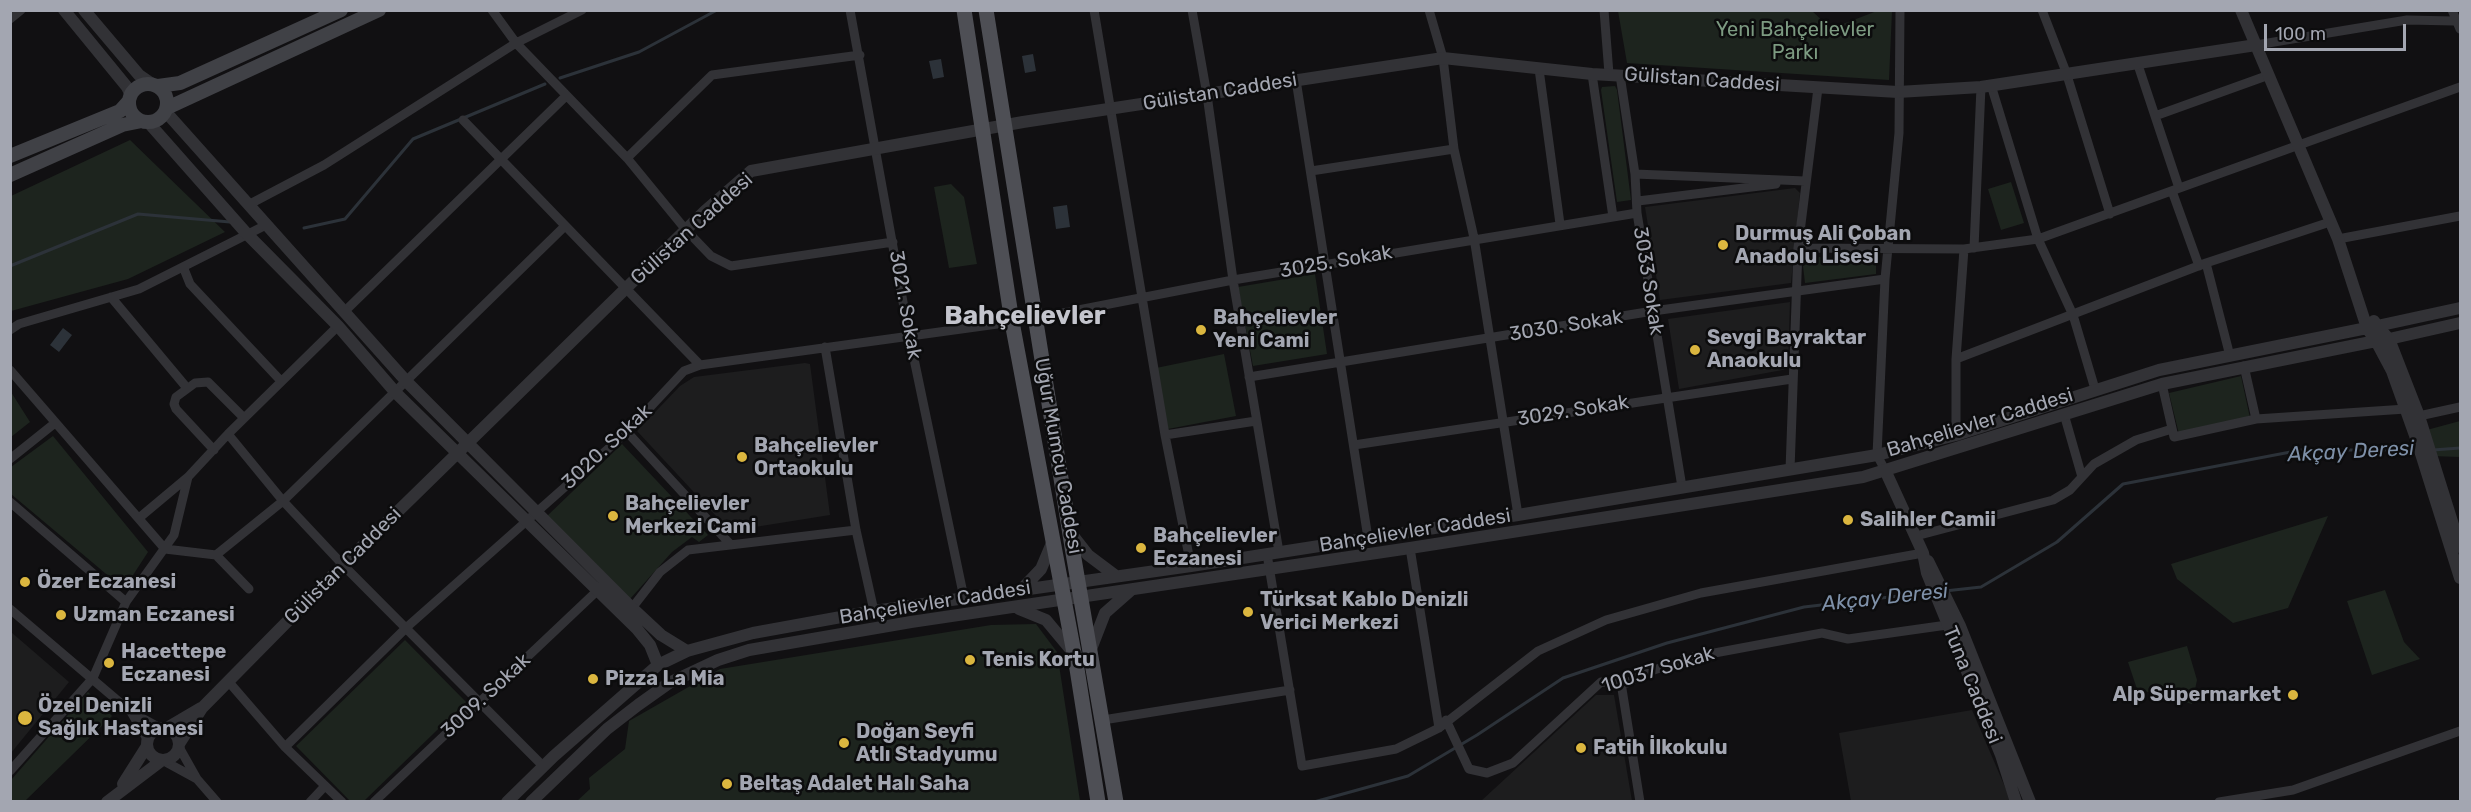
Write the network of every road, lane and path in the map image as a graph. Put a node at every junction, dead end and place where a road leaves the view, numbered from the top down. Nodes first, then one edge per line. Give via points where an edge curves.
1 (21, 10) edge
2 (64, 10) edge
3 (84, 10) edge
4 (341, 10) edge
5 (379, 10) edge
6 (492, 10) edge
7 (582, 10) edge
8 (850, 10) edge
9 (964, 10) edge
10 (986, 10) edge
11 (1094, 10) edge
12 (1192, 10) edge
13 (1429, 10) edge
14 (1604, 10) edge
15 (1900, 10) edge
16 (2042, 10) edge
17 (2241, 10) edge
18 (2452, 10) edge
19 (10, 19) edge
20 (2457, 25) edge
21 (516, 42) junction
22 (2256, 45) junction
23 (860, 55) junction
24 (1443, 58) junction
25 (2137, 62) junction
26 (1539, 69) junction
27 (2066, 72) junction
28 (1592, 74) junction
29 (1615, 75) junction
30 (2269, 75) junction
31 (1296, 80) junction
32 (155, 85) junction
33 (1986, 86) junction
34 (2460, 87) edge
35 (1818, 88) junction
36 (1898, 92) junction
37 (1208, 95) junction
38 (566, 96) junction
39 (130, 98) junction
40 (1112, 108) junction
41 (166, 110) junction
42 (2155, 116) junction
43 (463, 120) dead end
44 (145, 121) junction
45 (1004, 125) junction
46 (982, 129) junction
47 (2298, 144) junction
48 (874, 147) junction
49 (1454, 149) junction
50 (10, 156) edge
51 (627, 158) junction
52 (502, 159) junction
53 (1311, 171) junction
54 (1635, 174) junction
55 (10, 175) edge
56 (1805, 181) junction
57 (2176, 190) junction
58 (1638, 201) junction
59 (248, 205) junction
60 (1637, 213) junction
61 (2110, 214) junction
62 (1613, 216) junction
63 (2460, 216) edge
64 (2330, 222) junction
65 (1560, 224) junction
66 (266, 225) junction
67 (565, 226) junction
68 (686, 230) junction
69 (247, 234) junction
70 (1474, 238) junction
71 (2038, 239) junction
72 (2338, 239) junction
73 (893, 242) junction
74 (1798, 248) junction
75 (1969, 249) junction
76 (1889, 250) junction
77 (2203, 264) junction
78 (1326, 265) junction
79 (184, 269) junction
80 (1233, 279) junction
81 (1885, 279) junction
82 (626, 288) junction
83 (1796, 292) junction
84 (111, 297) junction
85 (1142, 298) junction
86 (2460, 308) edge
87 (345, 311) junction
88 (1653, 312) junction
89 (2073, 315) junction
90 (1037, 318) junction
91 (1012, 322) junction
92 (2460, 323) edge
93 (338, 326) junction
94 (2372, 327) junction
95 (10, 330) edge
96 (909, 335) junction
97 (1488, 339) junction
98 (2389, 339) junction
99 (2376, 341) junction
100 (825, 348) junction
101 (2230, 356) junction
102 (1956, 359) junction
103 (1341, 361) junction
104 (700, 365) junction
105 (2244, 366) junction
106 (10, 370) edge
107 (1249, 377) junction
108 (1792, 379) junction
109 (281, 381) junction
110 (407, 382) junction
111 (2162, 384) junction
112 (187, 388) junction
113 (2095, 388) junction
114 (396, 393) junction
115 (1666, 397) junction
116 (2460, 407) edge
117 (2406, 409) junction
118 (2064, 414) junction
119 (2419, 416) junction
120 (244, 418) junction
121 (2256, 419) junction
122 (1256, 422) junction
123 (1503, 422) junction
124 (55, 423) junction
125 (2172, 429) junction
126 (627, 432) junction
127 (228, 434) junction
128 (1165, 435) junction
129 (1956, 435) junction
130 (467, 443) junction
131 (2423, 444) junction
132 (1354, 445) junction
133 (214, 450) junction
134 (456, 454) junction
135 (1877, 454) junction
136 (2427, 456) junction
137 (10, 459) edge
138 (1790, 470) junction
139 (1885, 470) junction
140 (188, 477) junction
141 (2082, 477) junction
142 (1682, 487) junction
143 (283, 501) junction
144 (10, 502) edge
145 (1518, 515) junction
146 (531, 517) junction
147 (139, 518) junction
148 (856, 530) junction
149 (1069, 531) junction
150 (1916, 536) junction
151 (1368, 538) junction
152 (1052, 543) junction
153 (731, 544) junction
154 (2460, 547) edge
155 (1410, 548) junction
156 (165, 549) junction
157 (1273, 553) junction
158 (1923, 553) junction
159 (216, 555) junction
160 (344, 565) junction
161 (1191, 566) junction
162 (1270, 570) junction
163 (1116, 576) junction
164 (2460, 578) edge
165 (1078, 581) junction
166 (1060, 584) junction
167 (249, 589) dead end
168 (598, 590) junction
169 (1020, 590) junction
170 (1133, 590) junction
171 (1081, 597) junction
172 (964, 598) junction
173 (1064, 600) junction
174 (126, 602) junction
175 (632, 608) junction
176 (1014, 608) junction
177 (10, 609) edge
178 (874, 611) junction
179 (1949, 620) junction
180 (407, 627) junction
181 (1090, 650) junction
182 (687, 651) junction
183 (1074, 654) junction
184 (658, 665) junction
185 (93, 678) junction
186 (228, 681) junction
187 (1618, 685) junction
188 (1290, 690) junction
189 (479, 703) junction
190 (202, 708) junction
191 (131, 712) junction
192 (1103, 720) junction
193 (1446, 720) junction
194 (164, 728) junction
195 (1439, 728) junction
196 (2460, 731) edge
197 (147, 743) junction
198 (179, 746) junction
199 (285, 747) junction
200 (163, 761) junction
201 (543, 766) junction
202 (10, 771) edge
203 (197, 779) junction
204 (325, 786) junction
205 (122, 788) junction
206 (106, 801) edge
207 (217, 801) edge
208 (310, 801) edge
209 (342, 801) edge
210 (374, 801) edge
211 (507, 801) edge
212 (531, 801) edge
213 (1098, 801) edge
214 (1116, 801) edge
215 (1640, 801) edge
216 (2016, 801) edge
217 (2030, 801) edge
218 (2219, 801) edge

1 - 19 street
2 - 39 street via 128,87
3 - 32 street via 139,75
4 - 32 main road via 180,83
5 - 41 main road
6 - 21 street
7 - 21 street
8 - 23 street, 3021. Sokak
9 - 46 main road, Uğur Mumcu Caddesi
10 - 45 main road, Uğur Mumcu Caddesi
11 - 40 street
12 - 37 street
13 - 24 street
14 - 29 street, 3033 Sokak
15 - 36 street
16 - 27 street
17 - 22 street
18 - 20 street
20 - 22 street, Gülistan Caddesi via 2407,20
21 - 38 street
21 - 59 street via 324,165
22 - 25 street, Gülistan Caddesi
22 - 30 street
23 - 48 street, 3021. Sokak
23 - 51 street via 712,75
24 - 26 street, Gülistan Caddesi
24 - 31 street, Gülistan Caddesi
24 - 49 street
25 - 27 street, Gülistan Caddesi
25 - 42 street
26 - 28 street, Gülistan Caddesi
26 - 65 street
27 - 33 street, Gülistan Caddesi
27 - 61 street
28 - 29 street, Gülistan Caddesi
28 - 62 street, 3033 Sokak
29 - 35 street, Gülistan Caddesi
29 - 54 street, 3033 Sokak
30 - 42 street
30 - 47 street
31 - 37 street, Gülistan Caddesi
31 - 53 street
32 - 39 main road via 139,86
32 - 41 main road via 166,96
33 - 36 street, Gülistan Caddesi
33 - 71 street
33 - 75 street
34 - 47 street
35 - 36 street, Gülistan Caddesi
35 - 56 street
36 - 76 street via 1899,133
37 - 40 street, Gülistan Caddesi
37 - 80 street
38 - 51 street
38 - 52 street
39 - 44 main road via 132,113
39 - 50 main road via 120,111
40 - 45 street, Gülistan Caddesi
40 - 85 street
41 - 44 main road via 159,119
41 - 59 street
42 - 57 street
43 - 52 street
44 - 55 main road via 122,125
44 - 69 street
45 - 46 street, Gülistan Caddesi
45 - 90 main road, Uğur Mumcu Caddesi
46 - 48 street, Gülistan Caddesi
46 - 91 main road, Uğur Mumcu Caddesi
47 - 57 street
47 - 64 street
48 - 68 street, Gülistan Caddesi via 751,171
48 - 73 street, 3021. Sokak
49 - 53 street
49 - 70 street
51 - 68 street
52 - 67 street
52 - 87 street
53 - 78 street
54 - 56 street
54 - 58 street, 3033 Sokak
56 - 58 street
56 - 74 street
57 - 61 street
57 - 77 street
58 - 60 street, 3033 Sokak
59 - 66 street
60 - 62 street, 3025. Sokak
60 - 88 street, 3033 Sokak
61 - 71 street
62 - 65 street, 3025. Sokak
63 - 72 street
64 - 72 street
64 - 77 street
65 - 70 street, 3025. Sokak
66 - 69 street
66 - 87 street
67 - 82 street
67 - 110 street
68 - 73 street via 711,256 731,266
68 - 82 street, Gülistan Caddesi
69 - 79 street
69 - 93 street
70 - 78 street, 3025. Sokak
70 - 97 street
71 - 75 street
71 - 89 street
72 - 94 street
73 - 96 street, 3021. Sokak
74 - 76 street
74 - 83 street
75 - 76 street
75 - 102 street
76 - 81 street
77 - 89 street
77 - 101 street
78 - 80 street, 3025. Sokak
78 - 103 street
79 - 84 street
79 - 109 street via 190,284
80 - 85 street, 3025. Sokak
80 - 107 street
81 - 83 street, 3030. Sokak
81 - 135 street
82 - 104 street
82 - 130 street, Gülistan Caddesi
83 - 88 street, 3030. Sokak
83 - 108 street
84 - 95 street
84 - 112 street
85 - 90 street, 3025. Sokak
85 - 128 street
86 - 94 street, Bahçelievler Caddesi
87 - 110 street
88 - 97 street, 3030. Sokak
88 - 115 street, 3033 Sokak
89 - 102 street
89 - 113 street
90 - 149 main road, Uğur Mumcu Caddesi
91 - 96 street, 3020. Sokak
91 - 152 main road, Uğur Mumcu Caddesi
92 - 98 street
93 - 109 street
93 - 114 street
94 - 98 street
94 - 99 street
94 - 101 street, Bahçelievler Caddesi
96 - 100 street, 3020. Sokak
96 - 172 street, 3021. Sokak
97 - 103 street, 3030. Sokak
97 - 123 street
98 - 99 street, Bahçelievler Caddesi
98 - 119 street
99 - 105 street, Bahçelievler Caddesi
99 - 117 street
100 - 104 street, 3020. Sokak
100 - 148 street
101 - 113 street, Bahçelievler Caddesi
102 - 129 street
103 - 107 street, 3030. Sokak
103 - 132 street
104 - 126 street, 3020. Sokak via 684,371
105 - 111 street, Bahçelievler Caddesi
105 - 121 street
106 - 124 street
107 - 122 street
108 - 115 street, 3029. Sokak
108 - 138 street
109 - 120 street
110 - 114 street
110 - 130 street
111 - 118 street, Bahçelievler Caddesi
111 - 125 street
112 - 120 street via 200,381 208,382
112 - 133 street via 175,399 174,407
113 - 129 street, Bahçelievler Caddesi
114 - 134 street
114 - 143 street
115 - 123 street, 3029. Sokak
115 - 142 street, 3033 Sokak
116 - 119 street
117 - 121 street
117 - 131 street
118 - 139 street, Bahçelievler Caddesi
118 - 141 street
119 - 131 street
120 - 127 street
121 - 125 street via 2174,437
122 - 128 street
122 - 157 street
123 - 132 street, 3029. Sokak
123 - 145 street
124 - 137 street
124 - 147 street
125 - 141 street via 2136,440 2094,464
126 - 146 street, 3020. Sokak
126 - 153 street
127 - 133 street
127 - 143 street
128 - 161 street
129 - 135 street, Bahçelievler Caddesi
130 - 134 street, Gülistan Caddesi
130 - 146 street
131 - 136 street
132 - 151 street
133 - 140 street
134 - 146 street
134 - 160 street, Gülistan Caddesi
135 - 138 street, Bahçelievler Caddesi
135 - 139 street
136 - 154 street
136 - 164 street
138 - 142 street, Bahçelievler Caddesi
139 - 150 street, Tuna Caddesi
139 - 155 street, Bahçelievler Caddesi via 1863,477
140 - 147 street
140 - 156 street via 174,535
141 - 150 street via 2054,500
142 - 145 street, Bahçelievler Caddesi
143 - 159 street
143 - 160 street
144 - 174 street
145 - 151 street, Bahçelievler Caddesi
146 - 168 street
146 - 175 street
146 - 180 street, 3020. Sokak
147 - 156 street
148 - 153 street
148 - 178 street
149 - 163 street via 1088,555
149 - 165 main road, Uğur Mumcu Caddesi
150 - 158 street, Tuna Caddesi
151 - 157 street, Bahçelievler Caddesi
152 - 166 main road, Uğur Mumcu Caddesi
152 - 169 street via 1041,569
153 - 175 street via 688,549 660,572
155 - 162 street, Bahçelievler Caddesi
155 - 195 street
156 - 159 street
156 - 174 street
157 - 161 street, Bahçelievler Caddesi
157 - 162 street
158 - 179 street, Tuna Caddesi
158 - 193 street via 1701,592 1606,620 1538,651
159 - 167 street
160 - 180 street
160 - 186 street, Gülistan Caddesi
161 - 163 street, Bahçelievler Caddesi
162 - 170 street, Bahçelievler Caddesi
162 - 188 street
163 - 165 street, Bahçelievler Caddesi
165 - 166 street, Bahçelievler Caddesi
165 - 171 main road, Uğur Mumcu Caddesi
166 - 169 street, Bahçelievler Caddesi
166 - 173 main road, Uğur Mumcu Caddesi
168 - 184 street via 650,645
168 - 189 street, 3009. Sokak
169 - 172 street, Bahçelievler Caddesi
170 - 171 street, Bahçelievler Caddesi
170 - 181 street via 1105,613
171 - 173 street, Bahçelievler Caddesi
171 - 181 main road, Uğur Mumcu Caddesi
172 - 178 street, Bahçelievler Caddesi
173 - 176 street, Bahçelievler Caddesi
173 - 183 main road, Uğur Mumcu Caddesi
174 - 185 street
175 - 182 street via 661,635
176 - 183 street via 1046,620
176 - 212 street, Bahçelievler Caddesi via 789,641 718,660 669,683 638,705
177 - 185 street
178 - 182 street, Bahçelievler Caddesi via 753,633
179 - 187 street, 10037 Sokak via 1848,639 1822,633 1713,652
179 - 216 street, Tuna Caddesi
179 - 217 street, Tuna Caddesi via 2006,737
180 - 189 street
180 - 199 street, 3020. Sokak
181 - 192 main road, Uğur Mumcu Caddesi
182 - 184 street, Bahçelievler Caddesi
183 - 213 main road, Uğur Mumcu Caddesi
184 - 201 street, Bahçelievler Caddesi
185 - 191 street
185 - 202 street
186 - 190 street, Gülistan Caddesi
186 - 199 street
187 - 193 street, 10037 Sokak via 1601,682 1512,763 1487,773 1469,769
187 - 215 street via 1622,689
188 - 192 street
188 - 195 street via 1302,766 1396,749
189 - 201 street
189 - 210 street, 3009. Sokak
190 - 194 street, Gülistan Caddesi
190 - 198 street, Gülistan Caddesi
191 - 194 street
191 - 197 street
192 - 214 main road, Uğur Mumcu Caddesi
193 - 195 street
194 - 197 street via 151,733
194 - 198 street via 176,734
196 - 218 street via 2293,790
197 - 200 street via 151,756
197 - 205 street
198 - 200 street via 174,756
198 - 203 street
199 - 204 street
200 - 203 street
200 - 205 street
201 - 211 street, Bahçelievler Caddesi
203 - 207 street
204 - 208 street
204 - 209 street
205 - 206 street

